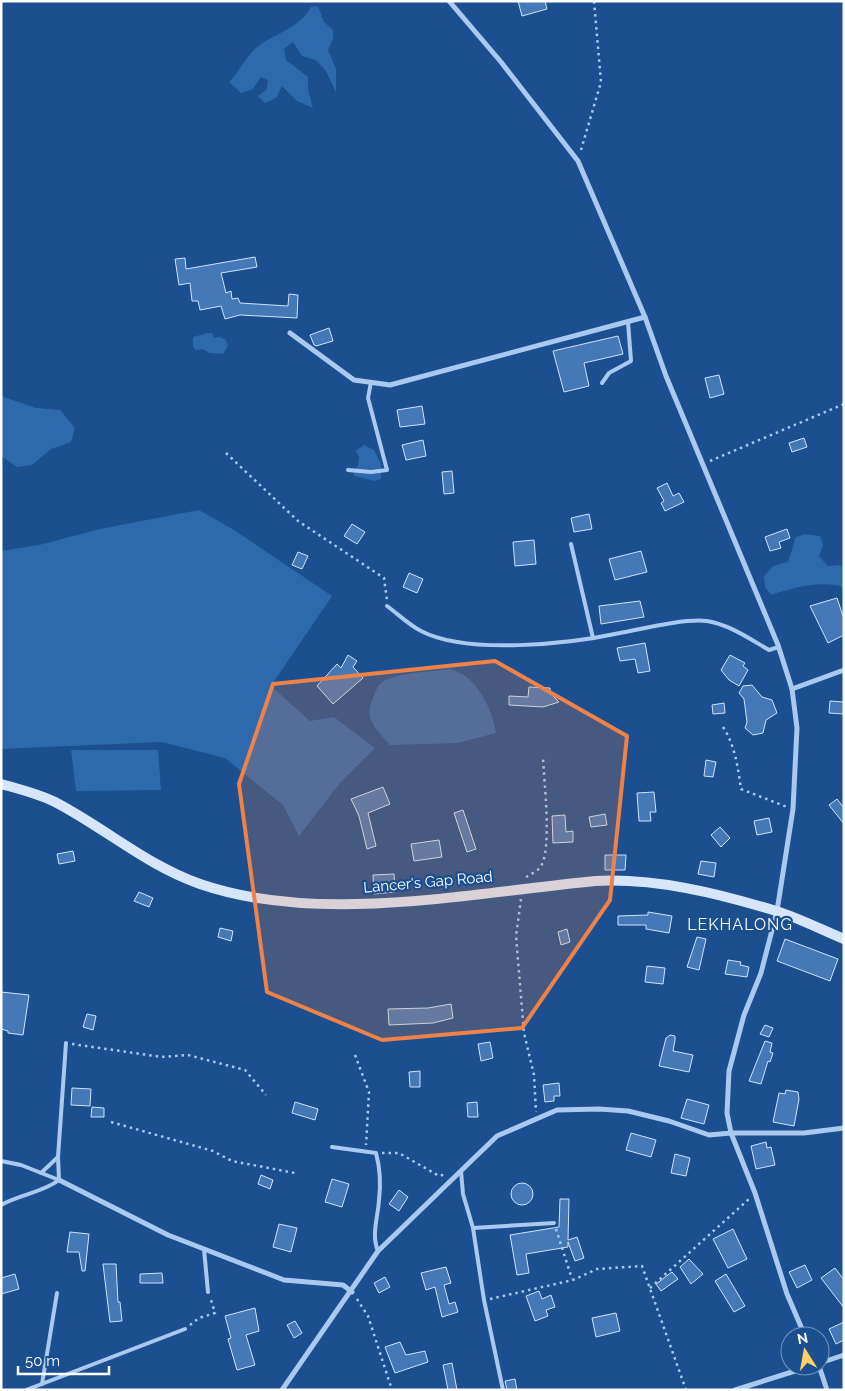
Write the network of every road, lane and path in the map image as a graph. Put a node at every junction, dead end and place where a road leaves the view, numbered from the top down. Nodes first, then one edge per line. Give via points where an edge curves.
1 (449, 1) edge
2 (594, 1) edge
3 (578, 161) junction
4 (645, 317) junction
5 (628, 322) junction
6 (290, 332) dead end
7 (371, 382) junction
8 (602, 383) dead end
9 (844, 404) edge
10 (226, 453) dead end
11 (704, 463) junction
12 (348, 470) dead end
13 (571, 544) dead end
14 (388, 606) joint
15 (593, 638) junction
16 (779, 647) junction
17 (844, 670) edge
18 (792, 690) junction
19 (723, 726) dead end
20 (543, 758) dead end
21 (1, 784) edge
22 (793, 808) junction
23 (524, 888) junction
24 (777, 911) junction
25 (844, 939) edge
26 (66, 1043) joint
27 (355, 1055) dead end
28 (266, 1095) dead end
29 (536, 1118) junction
30 (112, 1122) dead end
31 (844, 1128) edge
32 (731, 1133) junction
33 (332, 1147) dead end
34 (365, 1152) junction
35 (376, 1153) junction
36 (58, 1157) junction
37 (1, 1161) edge
38 (461, 1171) junction
39 (42, 1173) junction
40 (295, 1174) dead end
41 (59, 1180) junction
42 (755, 1193) junction
43 (1, 1205) edge
44 (554, 1223) joint
45 (473, 1228) junction
46 (204, 1249) junction
47 (378, 1251) junction
48 (573, 1280) junction
49 (650, 1288) junction
50 (208, 1292) joint
51 (352, 1292) junction
52 (57, 1293) dead end
53 (484, 1300) junction
54 (801, 1326) edge
55 (185, 1328) joint
56 (844, 1355) edge
57 (830, 1361) edge
58 (780, 1376) edge
59 (823, 1376) edge
60 (42, 1384) junction
61 (26, 1390) edge
62 (282, 1390) edge
63 (392, 1390) edge
64 (503, 1390) edge
65 (686, 1390) edge
66 (735, 1390) edge
67 (827, 1390) edge

1 - 3 street
2 - 3 path via 601,82
3 - 4 street
4 - 5 street
4 - 11 street via 666,376
5 - 7 street via 390,385
5 - 8 lane via 631,361 609,373
6 - 7 street via 354,380
7 - 12 lane via 368,398 387,470
9 - 11 path
10 - 14 path via 298,521 384,578
11 - 16 street
13 - 15 lane
14 - 15 lane via 421,631 446,640 500,645
15 - 16 lane via 659,625 706,621 740,633 769,650
16 - 18 street
17 - 18 street
18 - 22 street via 797,728
19 - 22 path via 729,735 741,789
20 - 23 path via 544,860 540,869 525,877
21 - 23 main road, Lancer's Gap Road via 54,802 154,864 200,884 251,897 312,903 400,902
22 - 24 street
23 - 24 main road, Lancer's Gap Road via 595,881 654,882
23 - 29 path via 516,936 524,1033 534,1074
24 - 25 main road, Lancer's Gap Road
24 - 32 street via 761,974 744,1015 729,1071 727,1113
26 - 28 path via 162,1057 188,1055 245,1070
26 - 36 lane
27 - 34 path via 369,1092
29 - 32 street via 557,1110 614,1109 709,1135
29 - 38 street via 497,1136
30 - 40 path via 213,1151 232,1161
31 - 32 street via 804,1133
32 - 42 street
33 - 34 lane
34 - 35 lane
35 - 38 path via 399,1153 439,1176
35 - 47 lane via 380,1166 380,1199 374,1242
36 - 39 lane
36 - 41 lane
37 - 39 lane
38 - 45 lane via 463,1194
38 - 47 street
39 - 41 lane
41 - 43 lane via 48,1188 16,1196
41 - 46 street via 168,1235
42 - 49 path
42 - 54 street via 787,1294
44 - 45 lane
44 - 48 path
45 - 53 lane
46 - 50 lane
46 - 51 street via 284,1280 342,1285
47 - 51 street
48 - 49 path via 598,1269 642,1266
48 - 53 path
49 - 65 path
50 - 55 path via 215,1313
51 - 62 street
51 - 63 path via 368,1316
52 - 60 lane
53 - 64 lane
55 - 60 lane
56 - 57 street
58 - 66 street
59 - 67 street
60 - 61 lane

